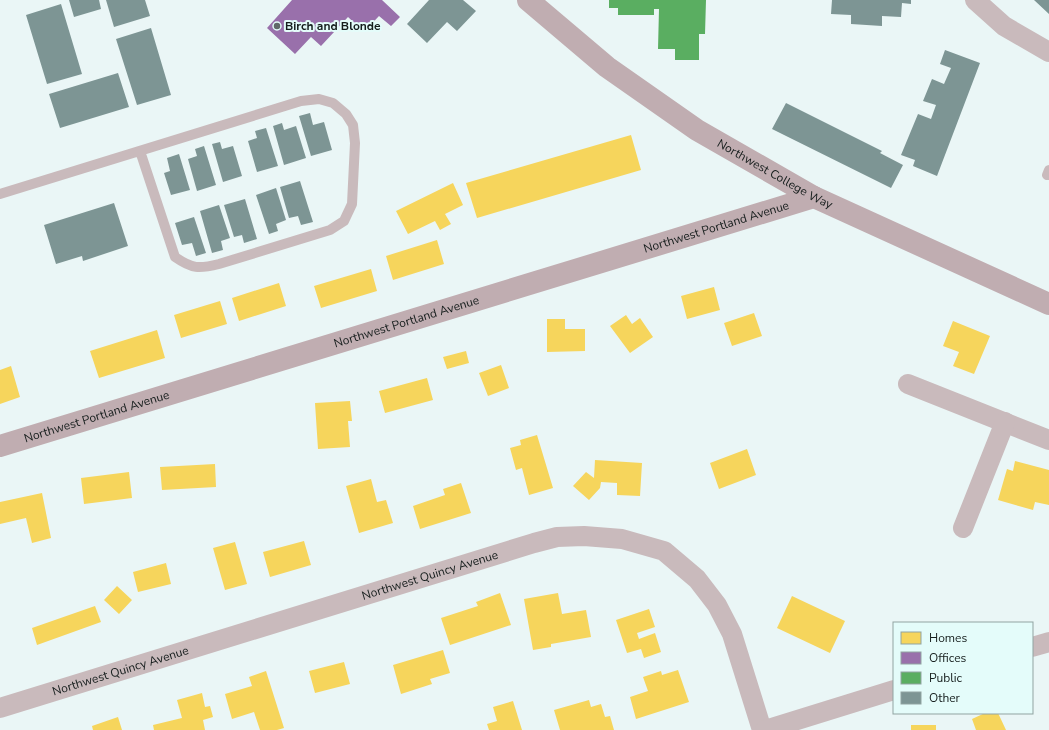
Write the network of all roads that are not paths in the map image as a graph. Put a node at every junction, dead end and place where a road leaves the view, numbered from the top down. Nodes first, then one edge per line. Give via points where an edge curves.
1 (528, 0) edge
2 (975, 0) edge
3 (1049, 52) edge
4 (140, 151) junction
5 (1049, 170) edge
6 (1049, 176) edge
7 (0, 194) edge
8 (814, 197) junction
9 (1049, 304) edge
10 (908, 384) dead end
11 (1005, 422) junction
12 (1049, 440) edge
13 (0, 446) edge
14 (963, 528) dead end
15 (1049, 642) edge
16 (1033, 647) edge
17 (893, 690) edge
18 (0, 708) edge
19 (769, 729) edge

1 - 8 street, Northwest College Way via 607,67 697,130
2 - 3 street via 1004,26
4 - 4 lane via 301,101 319,99 333,103 353,124 355,143 352,204 344,221 330,230 205,268 188,266 175,257
4 - 7 lane
5 - 6 lane
8 - 9 street, Northwest College Way
8 - 13 street, Northwest Portland Avenue
10 - 11 street
11 - 12 street
11 - 14 street
15 - 16 street
17 - 19 street
18 - 19 street, Northwest Quincy Avenue via 534,543 558,537 584,536 622,539 664,551 697,578 717,605 732,634

